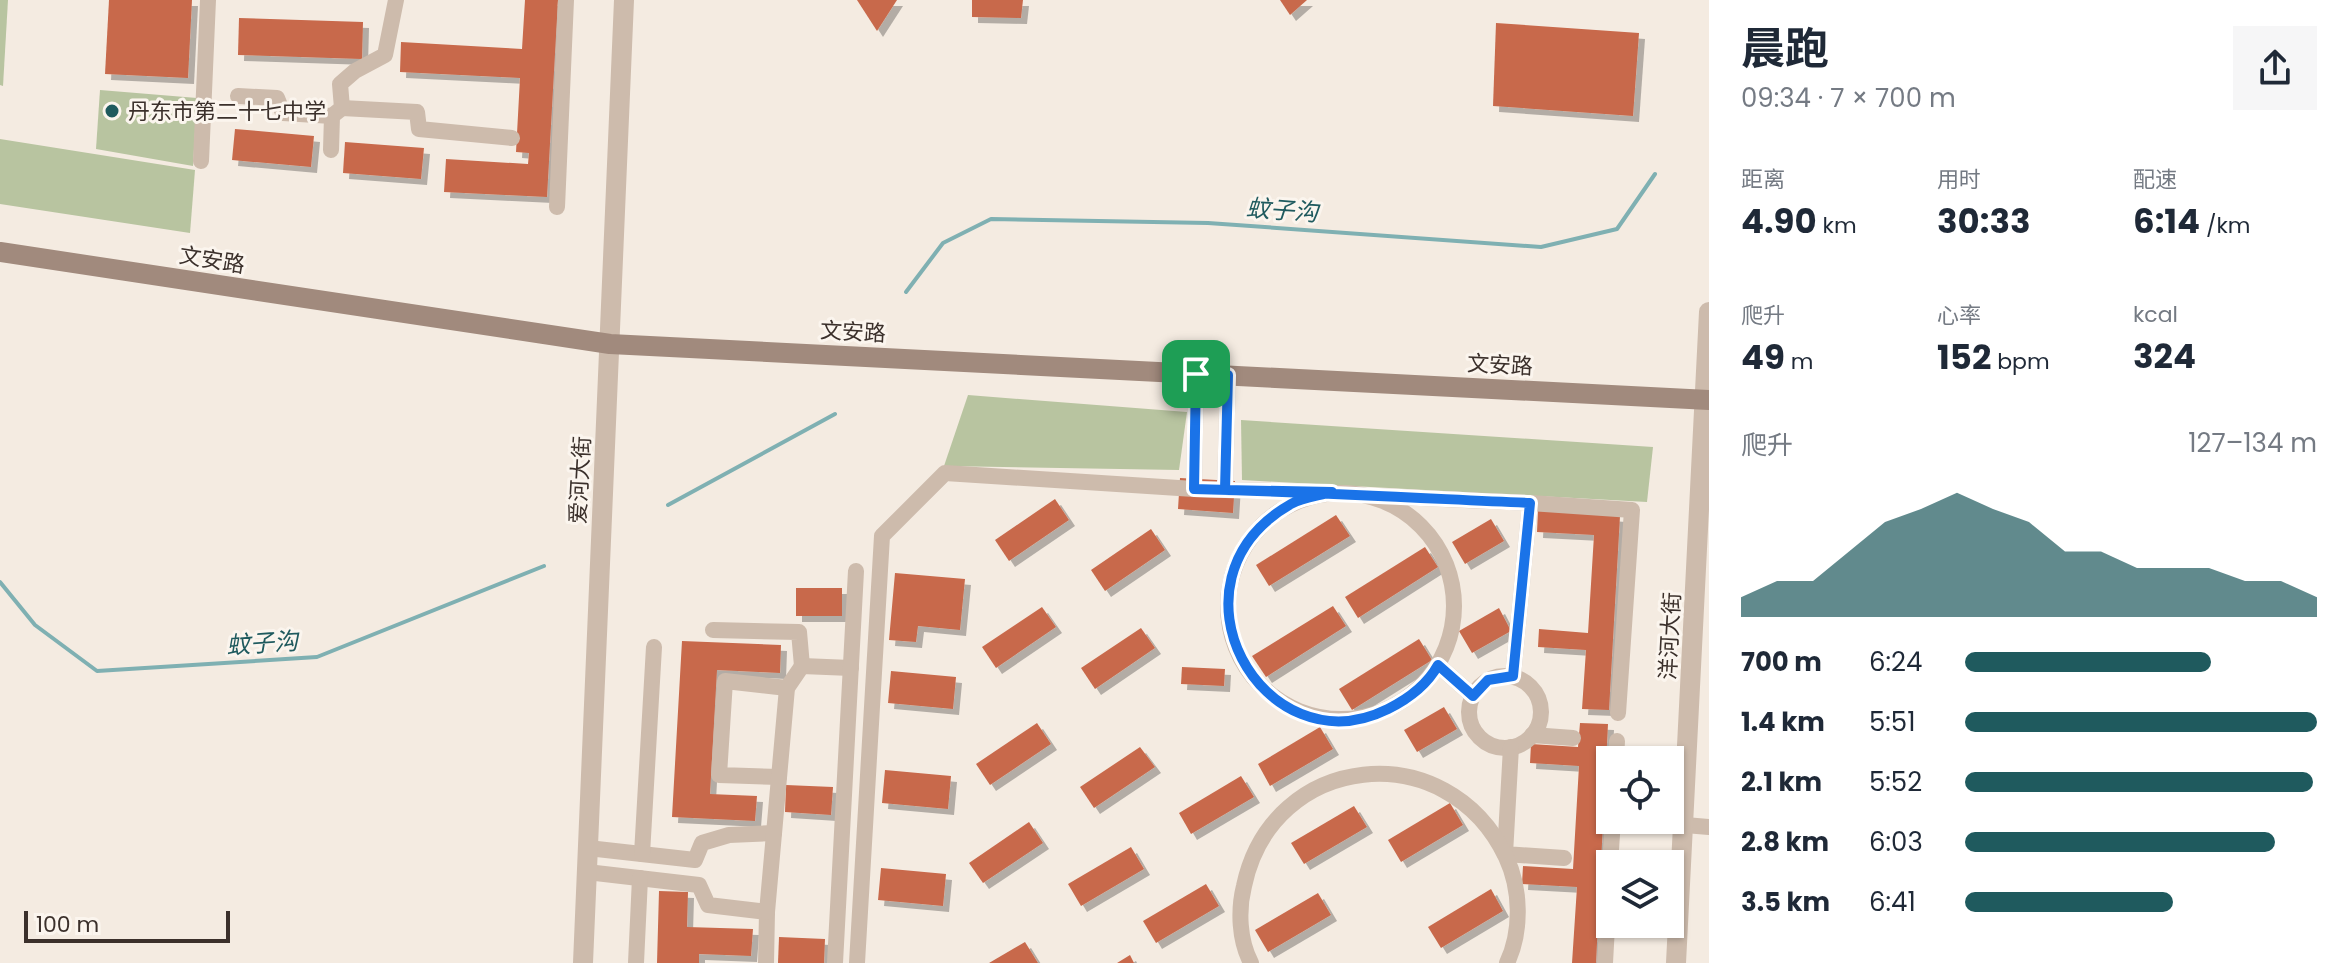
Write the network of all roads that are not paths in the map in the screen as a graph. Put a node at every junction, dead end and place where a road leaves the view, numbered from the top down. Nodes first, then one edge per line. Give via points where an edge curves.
1 (208, 0) edge
2 (396, 0) edge
3 (566, 0) edge
4 (624, 0) edge
5 (238, 96) dead end
6 (337, 112) junction
7 (512, 138) dead end
8 (331, 150) dead end
9 (201, 161) dead end
10 (557, 207) dead end
11 (0, 252) edge
12 (1709, 312) edge
13 (610, 344) junction
14 (1196, 374) junction
15 (1228, 375) junction
16 (1707, 400) edge
17 (1194, 489) junction
18 (1705, 489) edge
19 (1225, 490) junction
20 (1332, 492) junction
21 (1371, 496) junction
22 (1530, 503) junction
23 (856, 571) dead end
24 (713, 630) dead end
25 (654, 647) dead end
26 (1438, 665) junction
27 (802, 666) junction
28 (851, 668) junction
29 (1513, 676) junction
30 (787, 688) junction
31 (1473, 696) junction
32 (1618, 713) dead end
33 (1532, 735) junction
34 (1573, 738) dead end
35 (1617, 741) dead end
36 (1617, 746) edge
37 (1511, 747) junction
38 (779, 777) junction
39 (1685, 825) junction
40 (1709, 827) edge
41 (774, 833) junction
42 (588, 848) junction
43 (642, 854) junction
44 (1505, 854) junction
45 (1564, 858) dead end
46 (587, 872) junction
47 (640, 878) junction
48 (767, 912) junction
49 (1606, 938) edge
50 (583, 963) edge
51 (636, 963) edge
52 (766, 963) edge
53 (835, 963) edge
54 (857, 963) edge
55 (1251, 963) edge
56 (1507, 963) edge
57 (1605, 963) edge
58 (1676, 963) edge

1 - 9 street
2 - 6 street via 385,55 340,84
3 - 10 street
4 - 13 street, 爱河大街
5 - 6 street via 277,98 283,113
6 - 7 street via 375,107 417,112 419,129
6 - 8 street
11 - 13 main road, 文安路
12 - 16 street, 洋河大街
13 - 14 main road, 文安路
13 - 42 street, 爱河大街
14 - 15 main road, 文安路
14 - 17 street
15 - 16 main road, 文安路
15 - 19 street
16 - 18 street, 洋河大街
17 - 19 street
17 - 54 street via 945,473 882,536
18 - 39 street, 洋河大街
19 - 20 street
20 - 21 street
20 - 26 street via 1294,502 1261,525 1238,557 1227,595 1230,634 1246,670 1274,698 1305,715 1340,720 1376,715 1407,699
21 - 22 street
21 - 26 street via 1407,512 1435,540 1451,572 1456,607 1450,643
22 - 29 street
22 - 32 street via 1632,510
23 - 28 street
24 - 27 street via 799,632
25 - 43 street
26 - 31 street
27 - 28 street
27 - 30 street
28 - 53 street
29 - 31 street via 1488,680
29 - 33 street via 1540,700 1542,712
30 - 38 street
30 - 38 street via 725,681 719,775
31 - 37 street via 1473,729 1489,744
33 - 34 street
33 - 37 street
35 - 36 street
37 - 44 street
38 - 41 street
39 - 40 street
39 - 58 street, 洋河大街
41 - 43 street via 729,835 702,843 695,860
41 - 48 street
42 - 43 street
42 - 46 street, 爱河大街
44 - 45 street
44 - 55 street via 1468,804 1434,783 1395,773 1354,775 1310,791 1274,820 1249,860 1239,906
44 - 56 street via 1518,911
46 - 47 street
46 - 50 street, 爱河大街
47 - 48 street via 699,885 708,905
47 - 51 street
48 - 52 street
49 - 57 street

